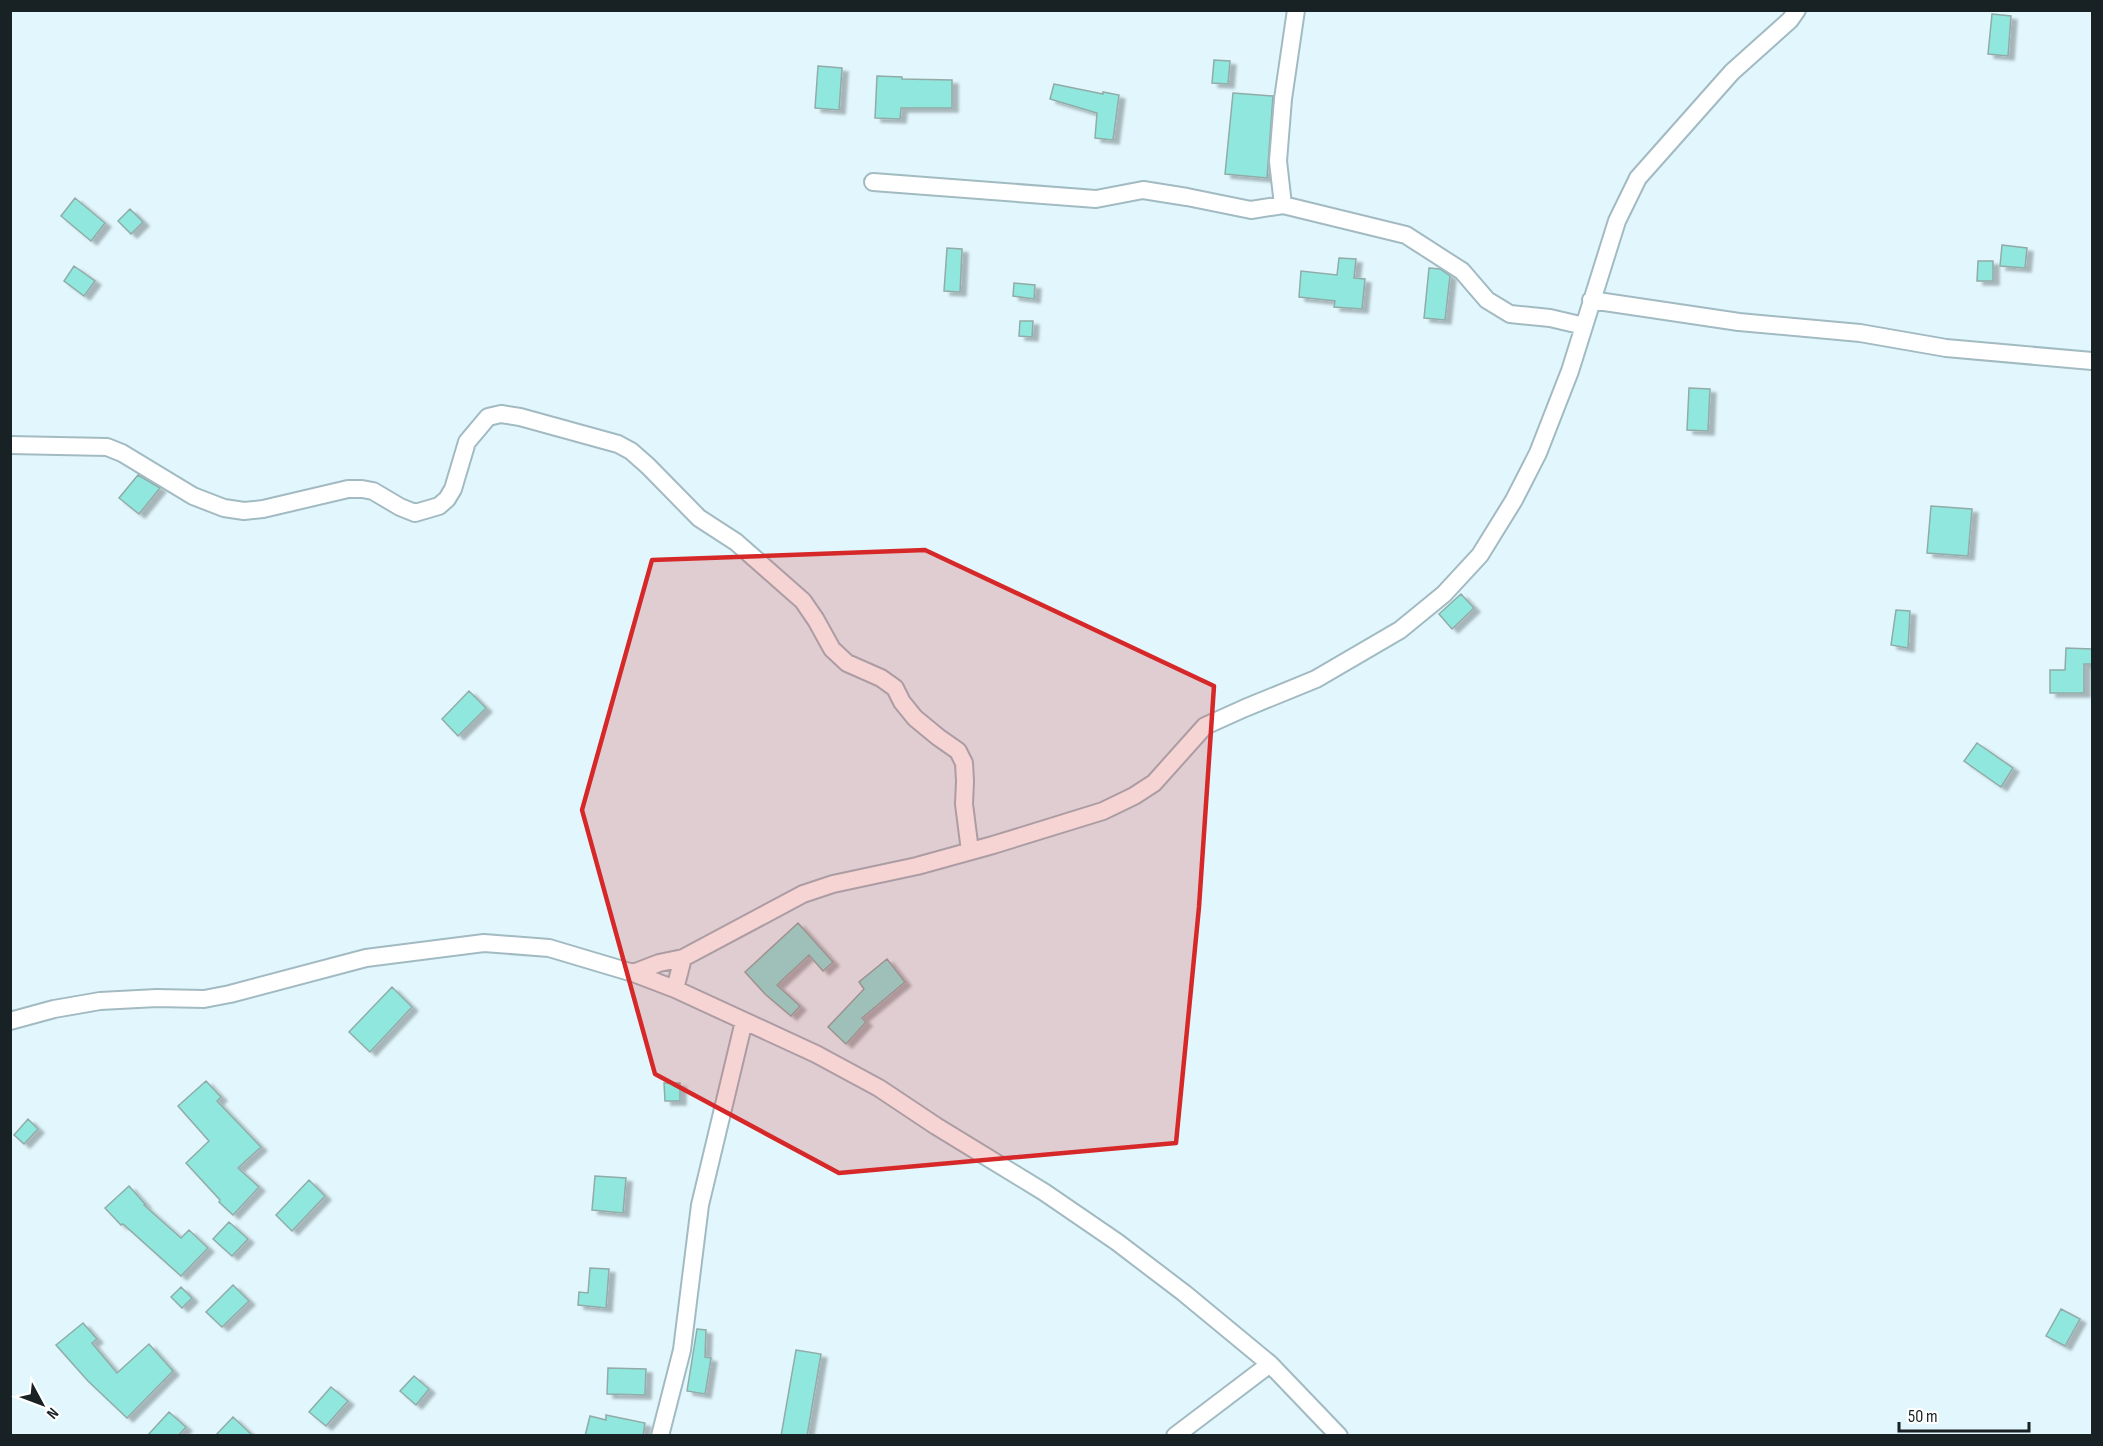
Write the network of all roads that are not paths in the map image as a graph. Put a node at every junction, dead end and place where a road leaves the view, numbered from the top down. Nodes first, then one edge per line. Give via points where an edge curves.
1 (1296, 10) edge
2 (1797, 10) edge
3 (873, 182) dead end
4 (1283, 206) junction
5 (1591, 300) junction
6 (1584, 326) junction
7 (2092, 361) edge
8 (10, 445) edge
9 (970, 851) junction
10 (683, 958) junction
11 (633, 973) junction
12 (675, 989) junction
13 (10, 1021) edge
14 (744, 1021) junction
15 (1270, 1364) junction
16 (660, 1436) edge
17 (1175, 1436) edge
18 (1339, 1436) edge

1 - 4 street via 1278,161
2 - 5 street via 1732,72 1638,178 1617,221
3 - 4 street via 1096,199 1143,190 1251,210
4 - 6 street via 1406,235 1462,271 1487,300 1510,314
5 - 6 street
5 - 7 street via 1739,322 1860,333 1946,348
6 - 9 street via 1542,443 1519,491 1480,555 1444,594 1400,630 1316,679 1206,726 1154,783 1134,796 1103,811
8 - 9 street via 107,447 194,496 244,512 362,489 415,513 439,506 447,499 467,442 488,417 520,417 618,444 648,466 699,518 736,542 803,602 832,649 847,663 895,688 915,718 958,751 964,763
9 - 10 street via 803,894
10 - 11 street
10 - 12 street
11 - 12 street
11 - 13 street via 549,948 484,943 366,958 204,999 100,1001
12 - 14 street
14 - 15 street via 879,1088 1044,1192 1117,1242
14 - 16 street via 700,1206 682,1350
15 - 17 street
15 - 18 street

